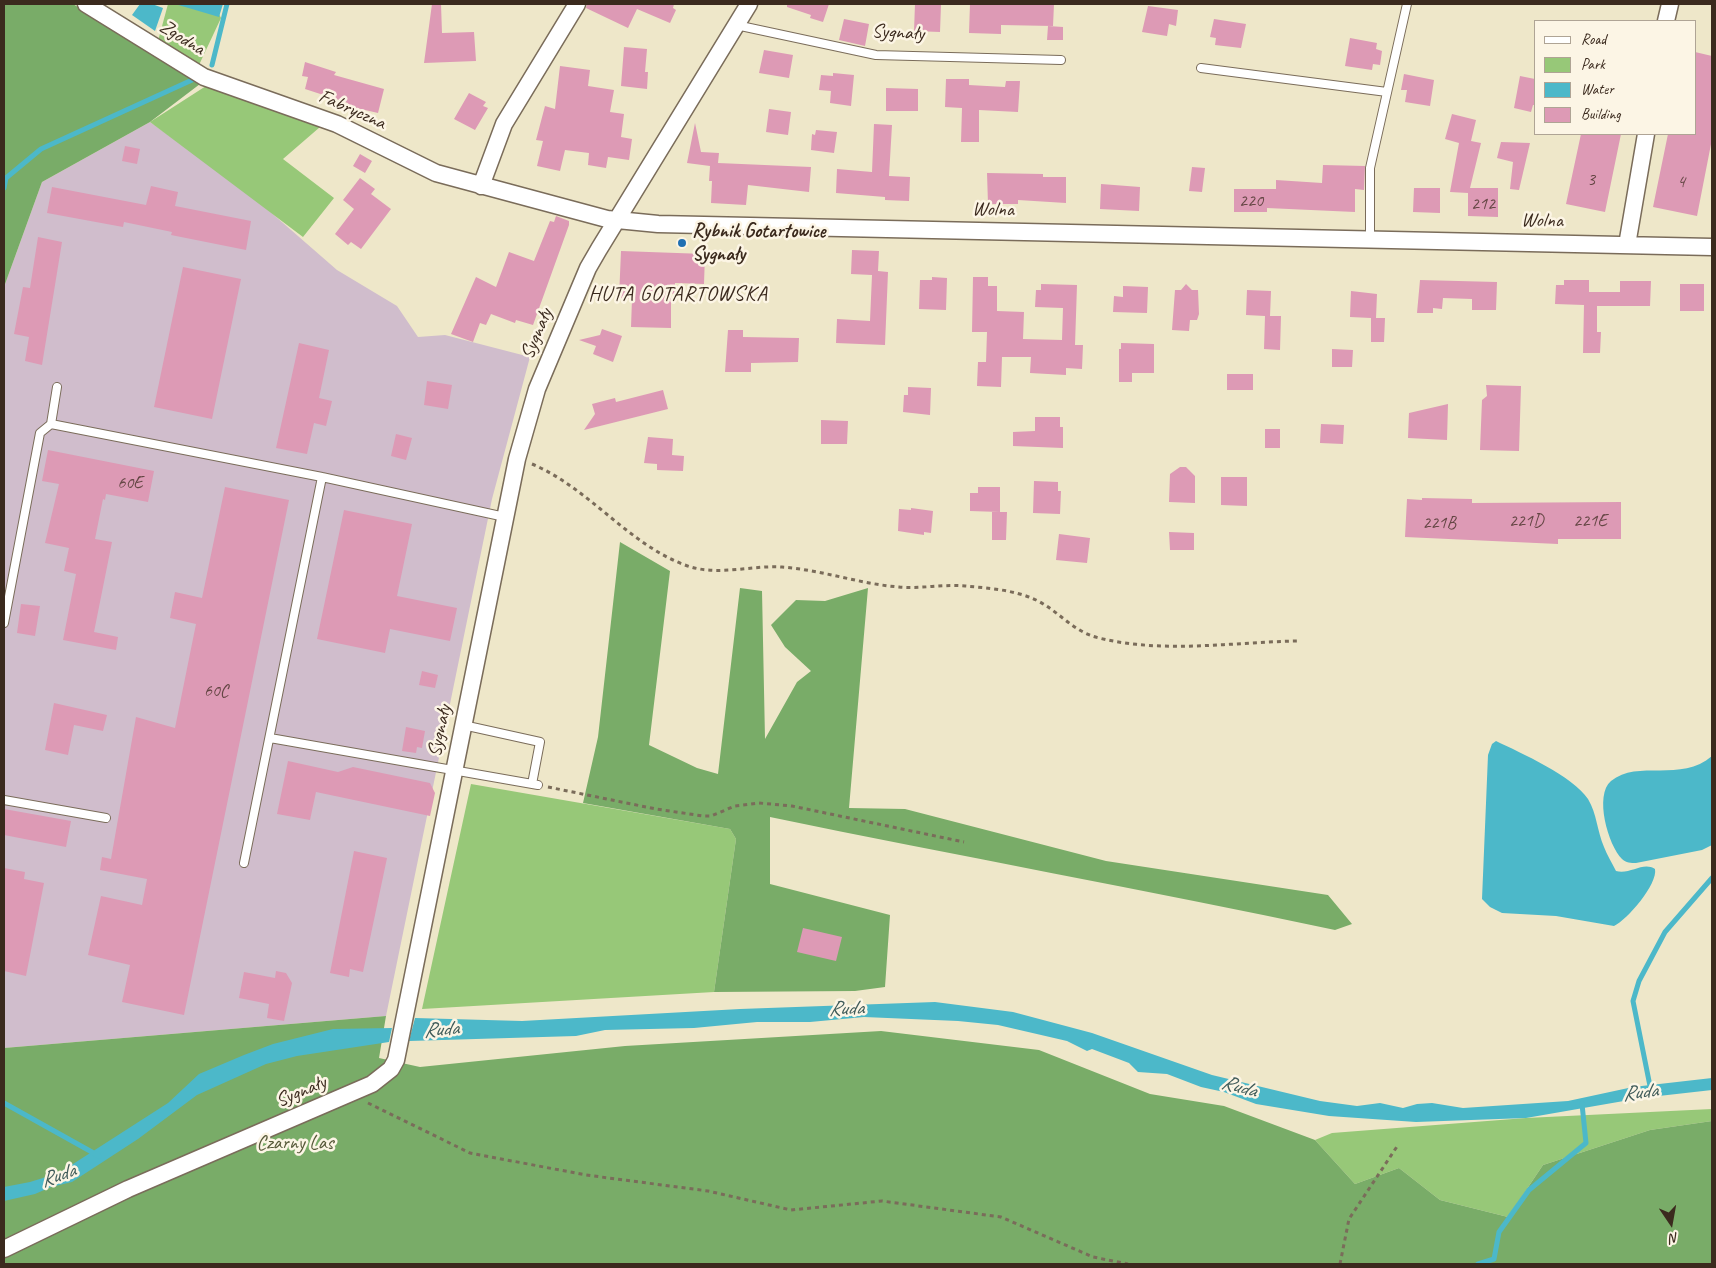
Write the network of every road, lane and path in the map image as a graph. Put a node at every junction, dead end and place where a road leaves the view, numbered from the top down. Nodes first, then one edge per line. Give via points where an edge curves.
1 (86, 4) edge
2 (577, 4) edge
3 (749, 4) edge
4 (1407, 4) edge
5 (1670, 4) edge
6 (1666, 20) edge
7 (736, 25) junction
8 (1061, 60) dead end
9 (1201, 68) dead end
10 (204, 77) joint
11 (1387, 92) junction
12 (1646, 135) edge
13 (481, 186) junction
14 (616, 220) junction
15 (1370, 239) junction
16 (1628, 245) junction
17 (1712, 247) edge
18 (57, 387) dead end
19 (51, 424) junction
20 (517, 459) junction
21 (322, 477) junction
22 (505, 517) junction
23 (4, 623) edge
24 (1298, 641) dead end
25 (463, 725) junction
26 (270, 738) junction
27 (453, 771) junction
28 (535, 785) junction
29 (4, 800) edge
30 (106, 818) dead end
31 (964, 842) dead end
32 (244, 863) dead end
33 (350, 1094) junction
34 (1398, 1146) dead end
35 (4, 1249) edge
36 (1128, 1264) edge
37 (1340, 1264) edge

1 - 10 street, Zgodna
2 - 13 street via 504,124
3 - 7 street, Sygnały
4 - 11 lane
5 - 6 street
7 - 8 lane, Sygnały via 876,55
7 - 14 street, Sygnały
9 - 11 lane
10 - 13 street, Fabryczna via 337,124 436,173
11 - 15 lane via 1370,168
12 - 16 street
13 - 14 street, Fabryczna
14 - 15 street, Wolna via 647,224
14 - 20 street, Sygnały via 588,268 537,389
15 - 16 street, Wolna
16 - 17 street, Wolna
18 - 19 lane
19 - 21 lane
19 - 23 lane via 40,433
20 - 22 street, Sygnały
20 - 24 path via 554,475 655,550 686,566 708,570 762,566 829,573 898,587 949,585 1012,593 1036,600 1084,633 1124,643 1197,646
21 - 22 lane
21 - 26 lane
22 - 25 street, Sygnały
25 - 27 street, Sygnały
25 - 28 lane via 540,742
26 - 27 lane
26 - 32 lane
27 - 28 lane
27 - 33 street, Sygnały via 396,1060 383,1078
28 - 31 path via 656,810 703,816 735,806 759,803 792,806
29 - 30 lane
33 - 35 street, Sygnały via 110,1197
33 - 36 path via 470,1153 586,1175 708,1191 791,1210 882,1201 1001,1217 1093,1257
34 - 37 path via 1350,1219

